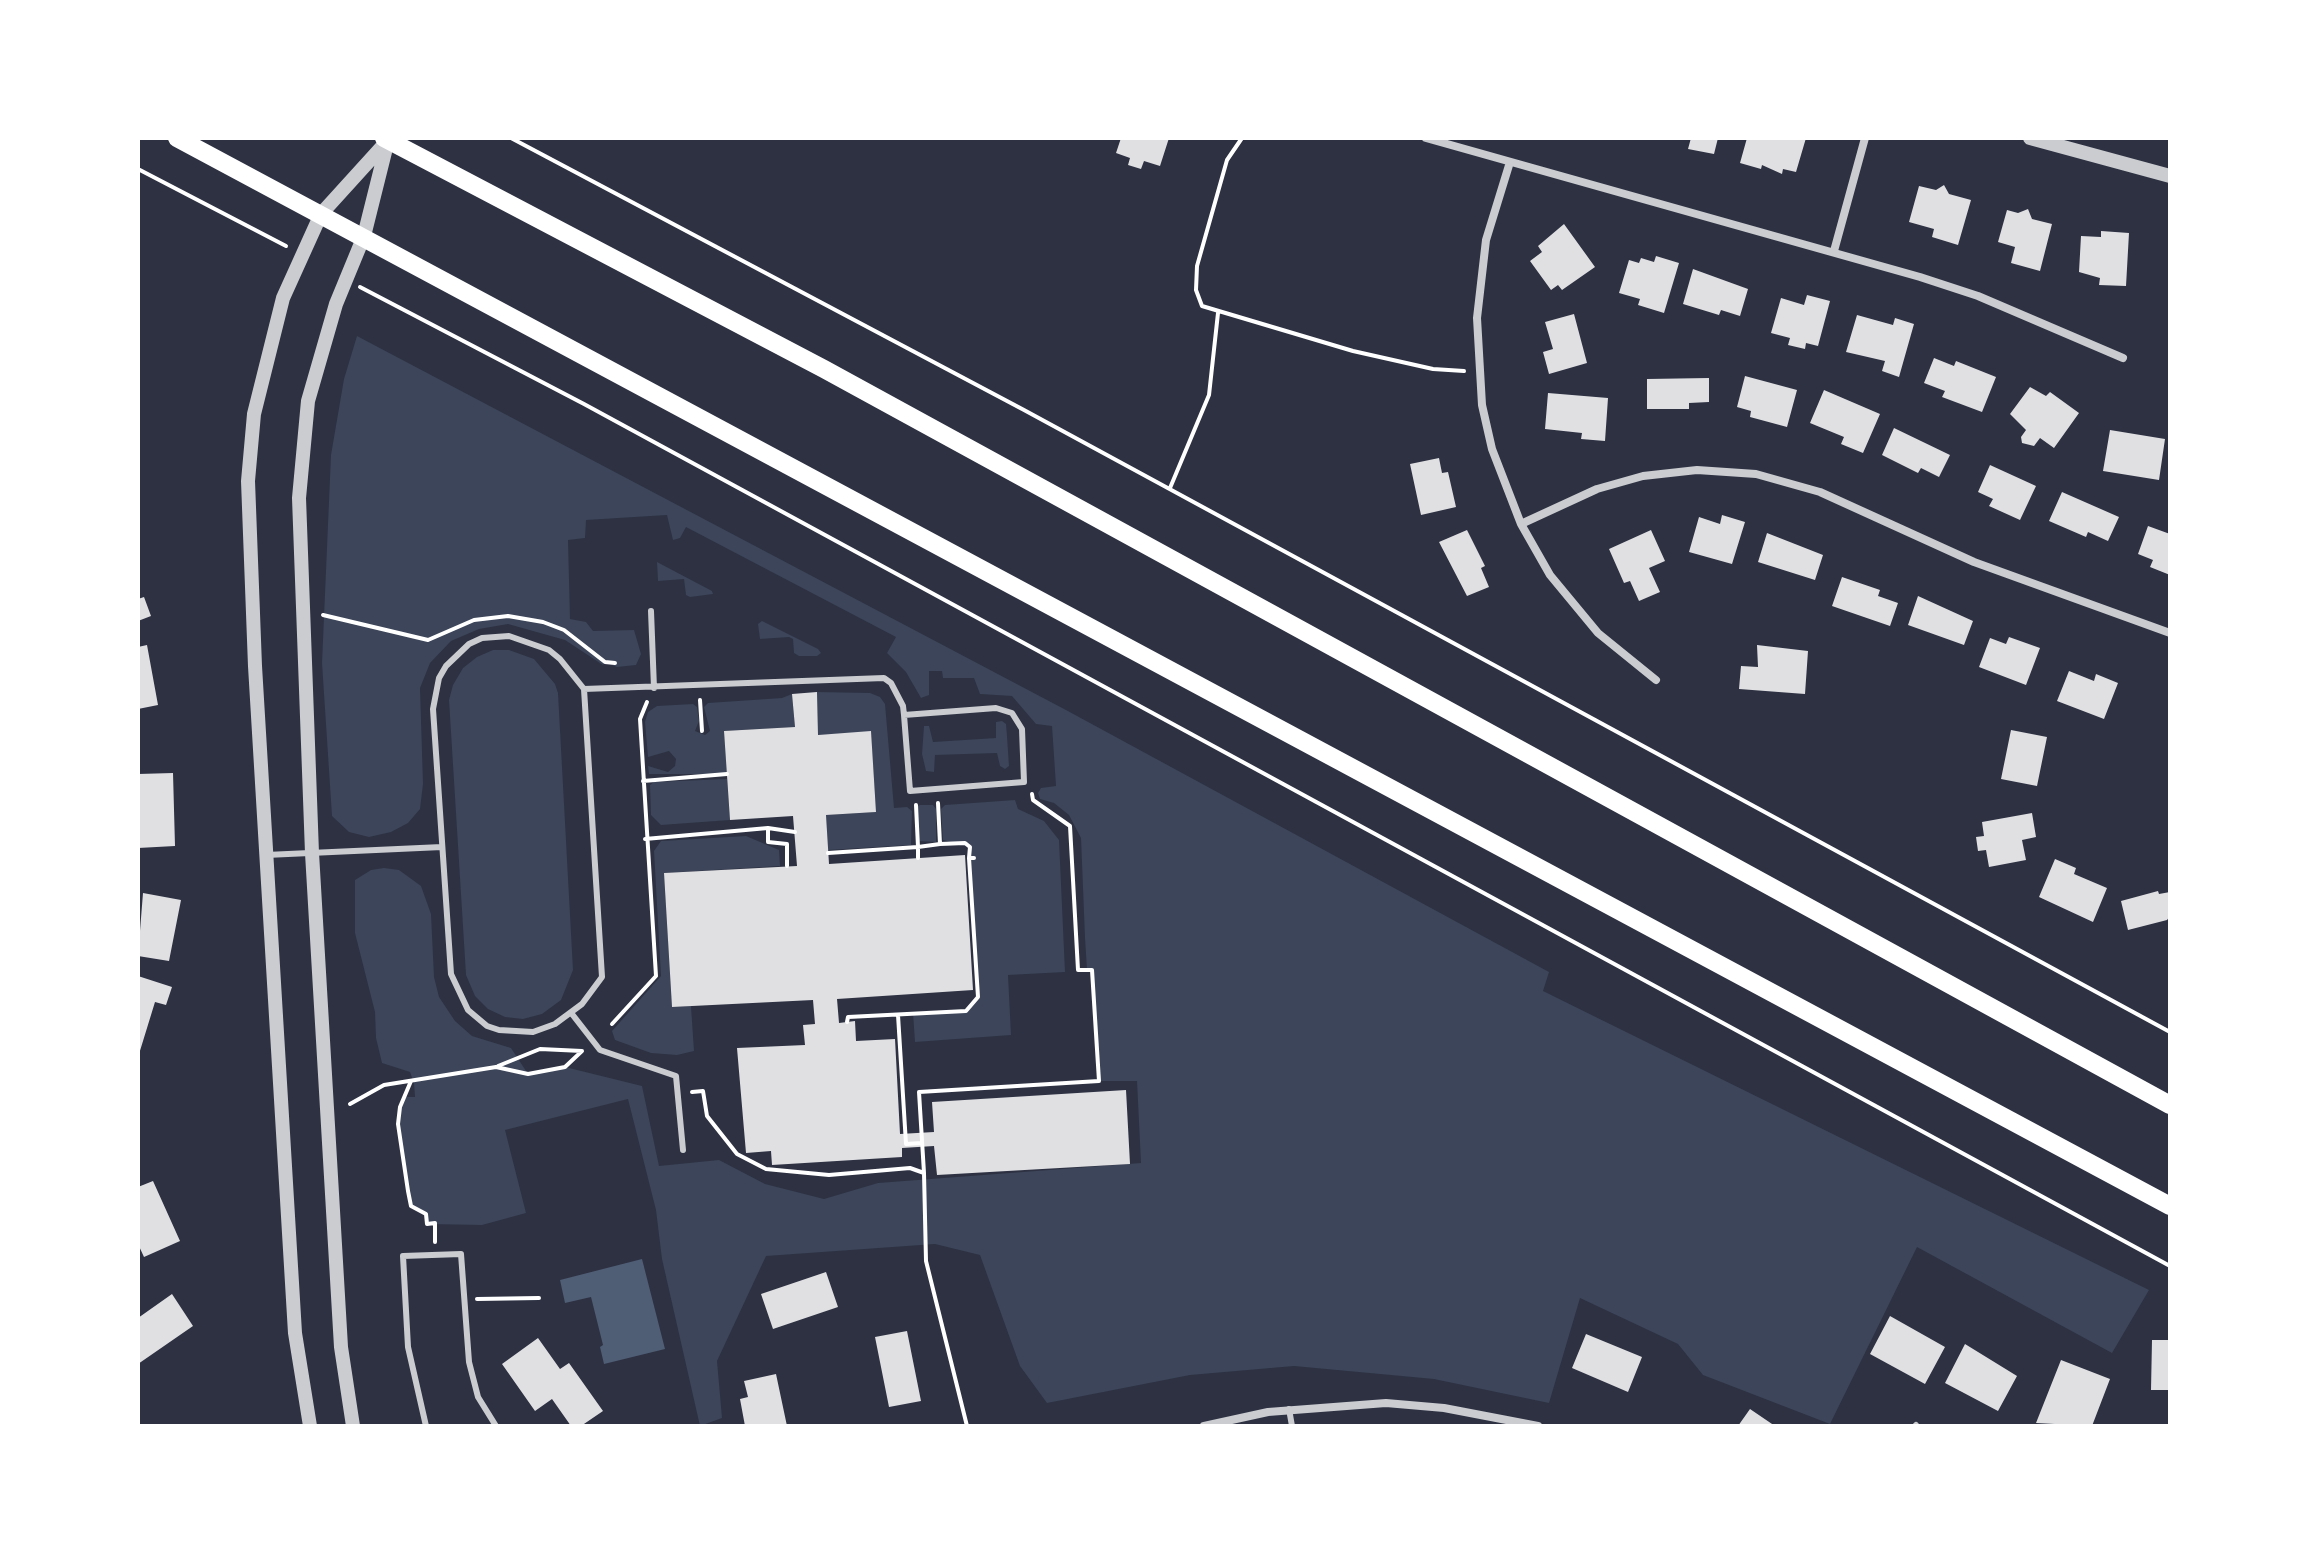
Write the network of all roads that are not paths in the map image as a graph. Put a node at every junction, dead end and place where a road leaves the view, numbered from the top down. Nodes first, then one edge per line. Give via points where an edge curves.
1 (177, 138) edge
2 (1426, 138) edge
3 (1865, 138) edge
4 (2030, 138) edge
5 (387, 139) edge
6 (1510, 162) junction
7 (2170, 176) edge
8 (321, 214) junction
9 (364, 236) junction
10 (1834, 251) junction
11 (2123, 358) dead end
12 (1521, 524) junction
13 (651, 611) dead end
14 (2170, 633) edge
15 (1656, 680) dead end
16 (654, 688) junction
17 (584, 689) junction
18 (904, 715) junction
19 (442, 847) junction
20 (312, 853) junction
21 (266, 855) junction
22 (572, 1014) junction
23 (2170, 1105) edge
24 (683, 1150) dead end
25 (2170, 1206) edge
26 (1289, 1409) junction
27 (310, 1426) edge
28 (353, 1426) edge
29 (426, 1426) edge
30 (496, 1426) edge
31 (1204, 1426) edge
32 (1292, 1426) edge
33 (1538, 1426) edge

1 - 8 highway
2 - 6 street
3 - 10 street
4 - 7 street
5 - 8 street
5 - 9 street
5 - 23 highway via 824,369
6 - 10 street
6 - 12 street via 1486,240 1480,280 1479,370 1492,449
8 - 9 highway
8 - 21 street via 268,349 254,414 248,481
9 - 20 street via 345,279 308,401 299,498
9 - 25 highway
10 - 11 street via 1978,296
12 - 14 street via 1597,489 1643,476 1697,470 1756,474 1820,492 1974,562
12 - 15 street via 1573,605 1598,633
13 - 16 lane
16 - 17 lane
16 - 18 lane via 884,678 899,694
17 - 19 lane via 549,650 509,636 482,638 457,654 439,678 433,709
17 - 22 lane via 602,977
18 - 18 lane via 996,708 1012,713 1022,729 1024,782 910,791
19 - 20 lane
19 - 22 lane via 451,974 461,1001 487,1026 510,1032 533,1032
20 - 21 lane
20 - 28 street via 341,1347
21 - 27 street via 295,1333
22 - 24 lane via 600,1050 676,1076
26 - 31 street
26 - 32 lane
26 - 33 street via 1386,1403
29 - 30 lane via 408,1347 403,1256 461,1254 469,1362 478,1397

